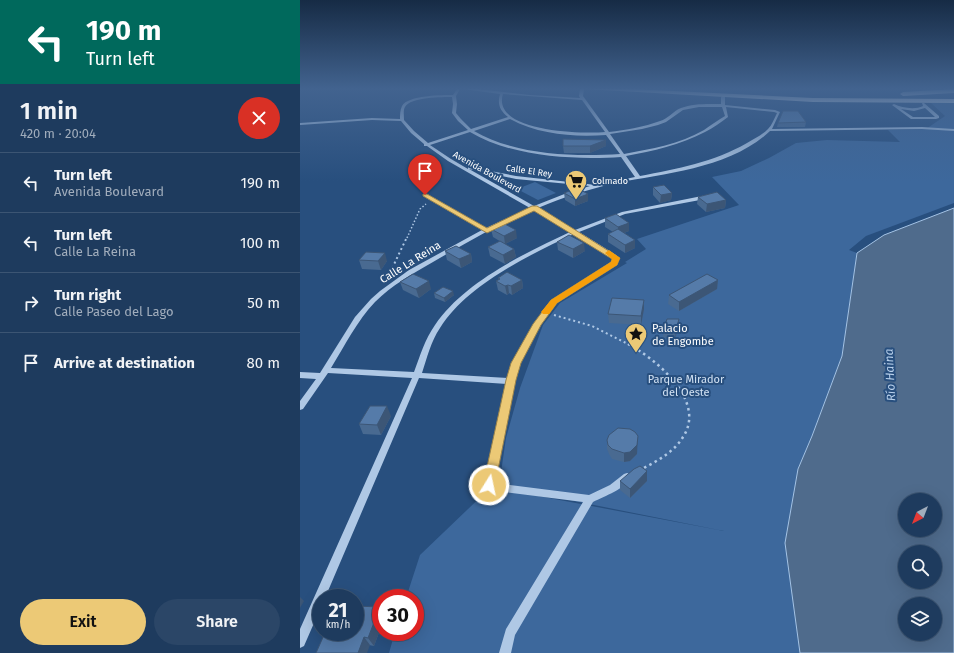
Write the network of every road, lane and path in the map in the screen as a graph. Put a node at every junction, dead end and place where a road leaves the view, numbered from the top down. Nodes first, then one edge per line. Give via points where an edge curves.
1 (365, 119) edge
2 (386, 119) edge
3 (458, 119) edge
4 (506, 119) edge
5 (514, 119) edge
6 (597, 119) edge
7 (666, 119) edge
8 (722, 119) edge
9 (776, 119) edge
10 (913, 119) edge
11 (402, 120) joint
12 (300, 124) edge
13 (922, 128) junction
14 (770, 130) junction
15 (954, 130) edge
16 (470, 132) junction
17 (607, 134) junction
18 (426, 145) junction
19 (622, 154) junction
20 (458, 164) junction
21 (638, 177) junction
22 (600, 186) junction
23 (425, 195) dead end
24 (711, 196) edge
25 (432, 199) junction
26 (534, 208) junction
27 (487, 231) junction
28 (575, 232) junction
29 (382, 292) junction
30 (544, 314) junction
31 (324, 373) junction
32 (300, 375) edge
33 (416, 375) junction
34 (511, 380) junction
35 (300, 407) edge
36 (641, 470) joint
37 (590, 499) junction
38 (300, 642) edge
39 (505, 653) edge

1 - 12 street
2 - 11 street
3 - 16 street
4 - 16 street
5 - 17 street via 534,128 564,135
6 - 17 street
7 - 17 street via 642,128
8 - 19 street via 696,136 632,154
9 - 14 street
10 - 13 street
11 - 18 street, Avenida Boulevard
13 - 14 street
13 - 15 street
14 - 21 street, Calle La Reina via 745,148 718,160 681,170
16 - 18 street
16 - 19 street via 493,142 554,156 585,158
17 - 19 street
18 - 20 street, Avenida Boulevard
19 - 21 street
20 - 22 street, Calle El Rey via 488,173 539,181
20 - 26 street, Avenida Boulevard
21 - 22 street, Calle La Reina
22 - 26 street, Calle La Reina via 570,193
23 - 25 street
24 - 28 street via 621,214
25 - 27 street
25 - 29 path via 420,209
26 - 27 street, Calle La Reina
26 - 28 street, Avenida Boulevard
27 - 29 street, Calle La Reina via 408,273
28 - 30 street, Avenida Boulevard via 616,258 614,263 554,302
28 - 33 street via 502,271 453,306 437,325
29 - 31 street, Calle La Reina via 362,312
30 - 34 street via 516,363
30 - 36 path via 588,325 633,347 666,370 678,384 686,400 690,422 687,431 664,456
31 - 32 street
31 - 33 street
31 - 35 street, Calle La Reina
33 - 34 street
33 - 38 street
34 - 37 street via 489,485
36 - 37 street
37 - 39 street via 510,633

